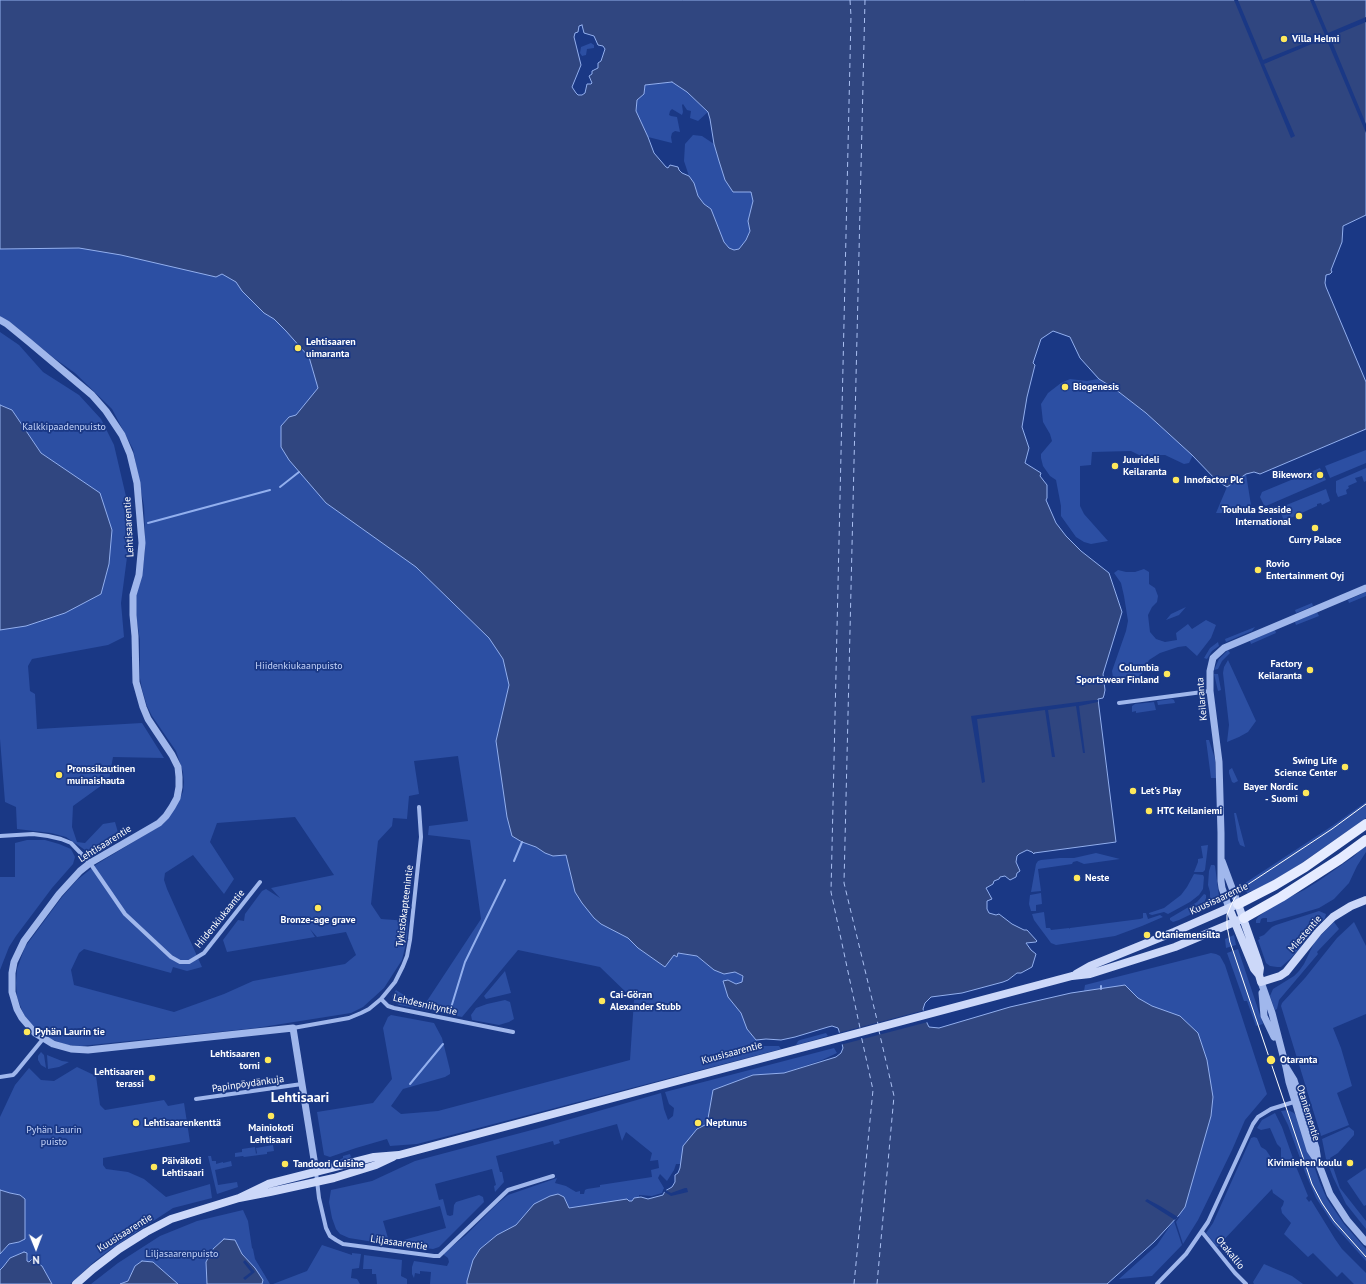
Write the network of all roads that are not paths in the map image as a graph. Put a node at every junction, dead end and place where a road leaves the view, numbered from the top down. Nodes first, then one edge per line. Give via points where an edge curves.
1 (0, 320) edge
2 (1366, 588) edge
3 (1210, 691) junction
4 (1119, 703) dead end
5 (419, 807) dead end
6 (1366, 824) edge
7 (0, 836) edge
8 (1366, 840) edge
9 (90, 864) junction
10 (260, 882) dead end
11 (1366, 900) edge
12 (1234, 906) junction
13 (1239, 920) junction
14 (1072, 976) junction
15 (1260, 979) junction
16 (380, 999) junction
17 (294, 1028) junction
18 (513, 1032) dead end
19 (43, 1039) junction
20 (0, 1077) edge
21 (302, 1084) junction
22 (196, 1099) dead end
23 (1298, 1101) junction
24 (399, 1154) junction
25 (316, 1172) junction
26 (554, 1176) dead end
27 (317, 1182) junction
28 (239, 1198) junction
29 (1202, 1232) junction
30 (1366, 1242) edge
31 (76, 1284) edge
32 (1157, 1284) edge
33 (1246, 1284) edge

1 - 9 street, Lehtisaarentie via 78,382 106,411 122,435 137,483 142,543 139,575 133,595 136,682 148,719 178,767 179,786 172,808 158,823
2 - 3 street, Keilaranta via 1224,648 1210,664
3 - 4 street
3 - 12 street, Keilaranta via 1219,762 1221,860
5 - 16 street, Tykistökapteenintie via 421,836 407,956 395,982
6 - 12 main road, Kuusisaarentie via 1305,867
7 - 9 street, Hiidenkiukaantie via 33,834 60,839 71,844
8 - 13 main road, Kuusisaarentie via 1281,898
9 - 10 street, Hiidenkiukaantie via 125,914 171,957 180,962 189,962 204,953
9 - 19 street, Lehtisaarentie via 59,894 24,941 14,962 11,983 17,1009 29,1027
11 - 15 main road, Miestentie via 1333,917 1286,972 1280,976
12 - 13 main road, Otaniementie
12 - 14 main road, Kuusisaarentie via 1090,966
13 - 14 main road, Kuusisaarentie via 1175,948 1090,974
13 - 15 main road, Otaniementie via 1260,968
14 - 24 main road, Kuusisaarentie
15 - 23 street, Otaniementie via 1272,1013 1289,1082
16 - 17 street, Lehdesniityntie via 369,1009 348,1018
16 - 18 street, Lehdesniityntie via 394,1008
17 - 19 street, Lehtisaarentie via 88,1050 62,1048
17 - 21 street
19 - 20 street via 13,1075
21 - 22 street, Papinpöydänkuja
21 - 25 street
23 - 29 street via 1267,1111 1255,1121
23 - 30 street, Otaniementie via 1310,1150 1318,1162 1330,1194 1346,1220
24 - 25 main road, Kuusisaarentie via 374,1157
24 - 27 main road, Kuusisaarentie via 376,1165
25 - 27 street, Liljasaarentie
25 - 28 main road, Kuusisaarentie via 268,1184
26 - 27 street, Liljasaarentie via 508,1190 439,1256 343,1244 336,1240 330,1236 326,1228
27 - 28 main road, Kuusisaarentie
28 - 31 main road, Kuusisaarentie via 171,1219 146,1232 103,1261
29 - 32 street via 1186,1254
29 - 33 street, Otakallio

